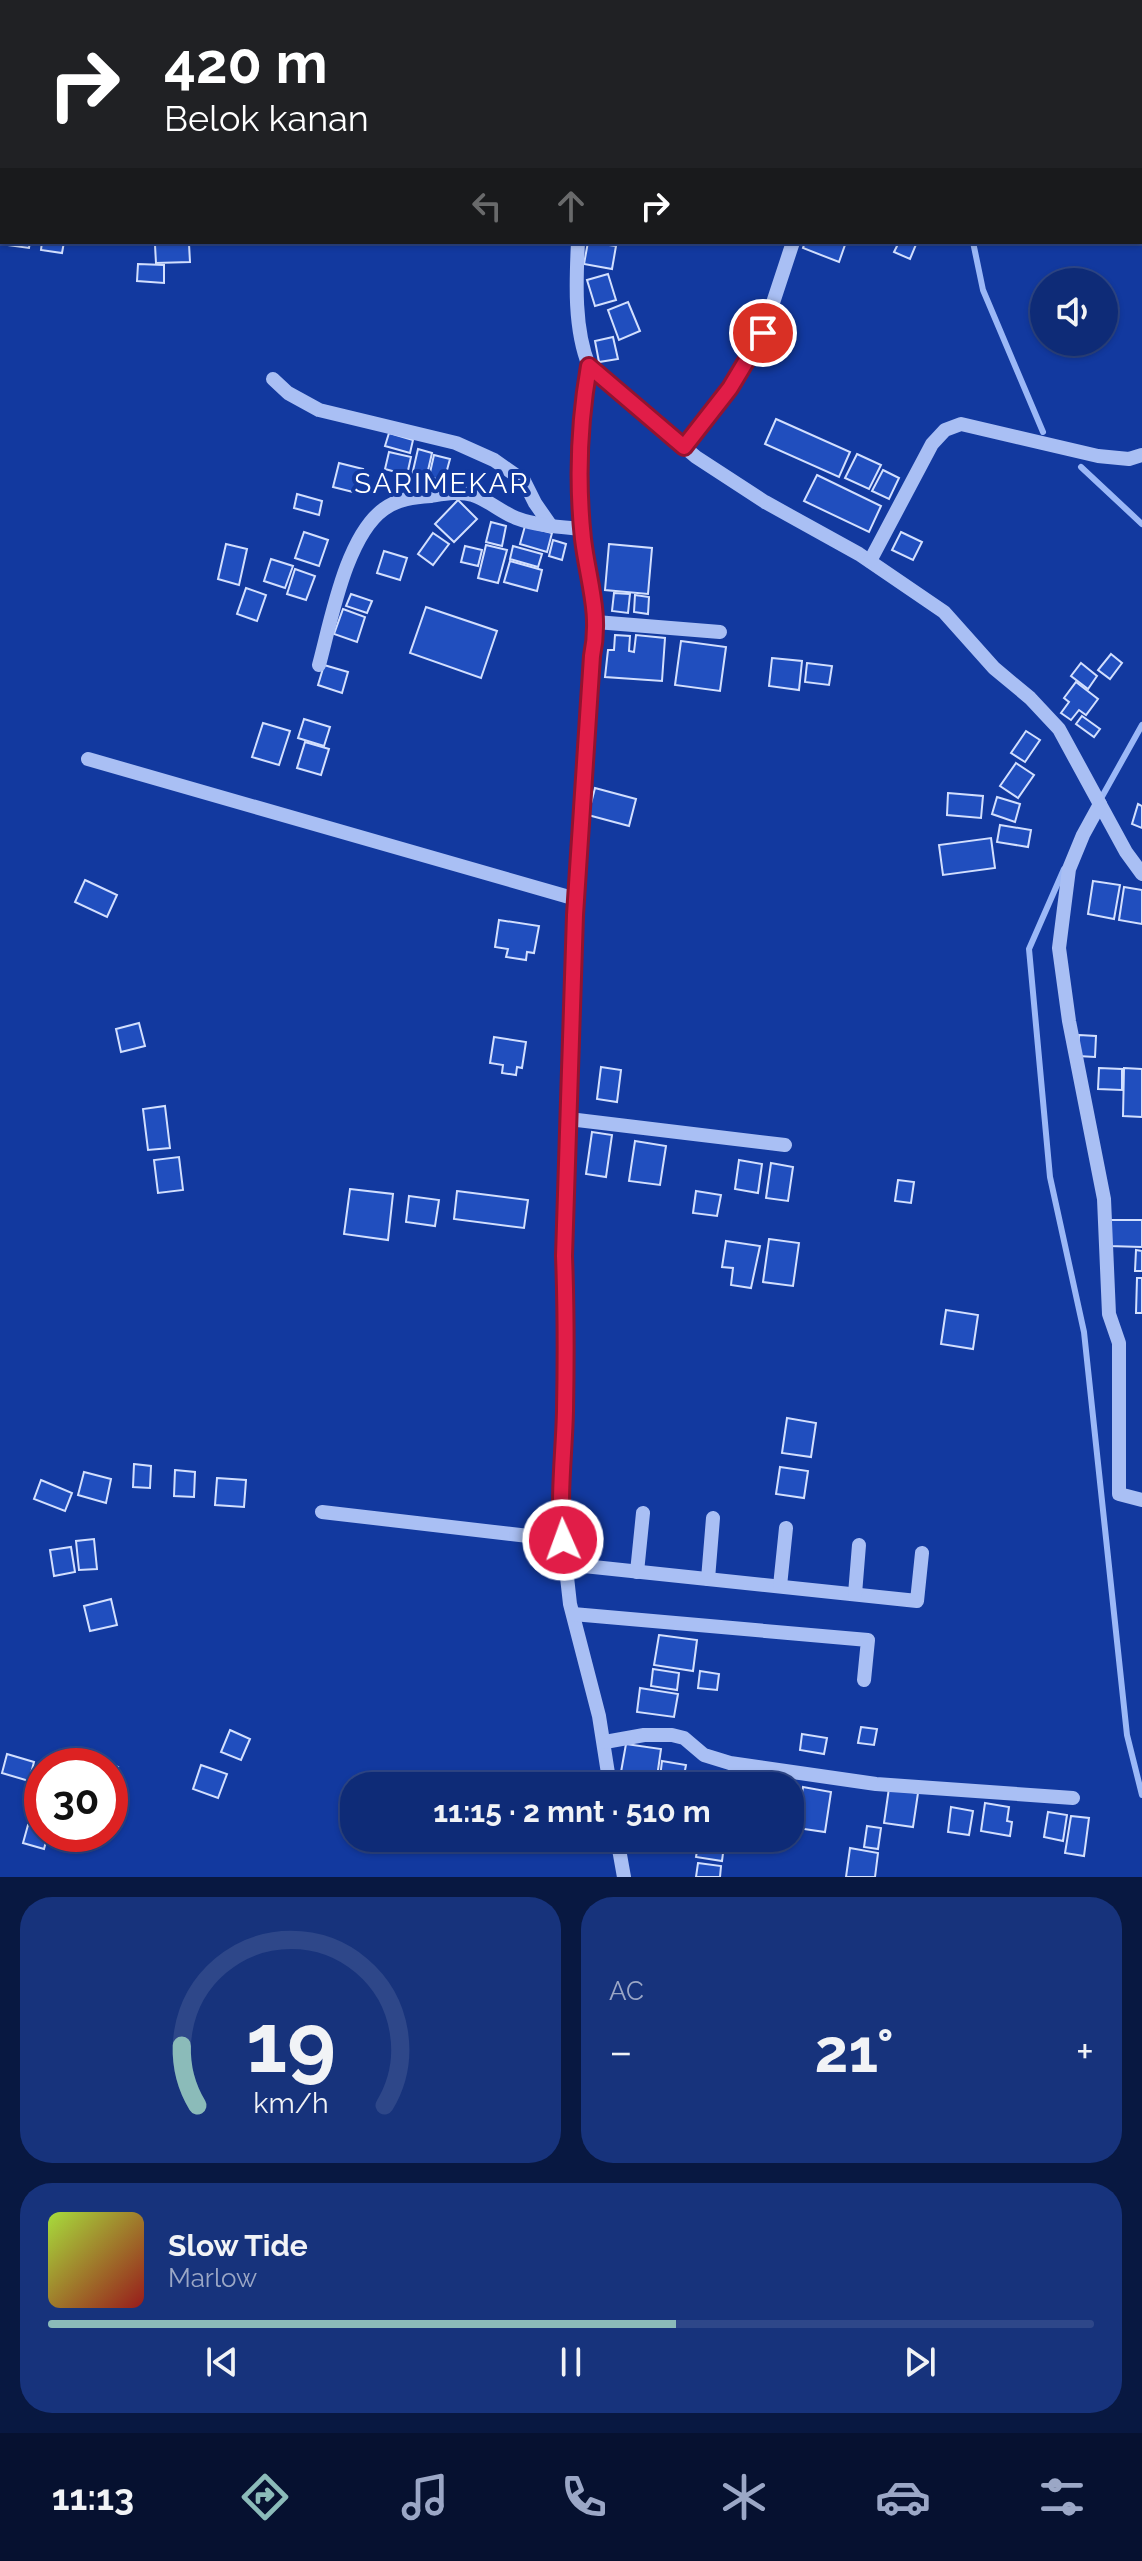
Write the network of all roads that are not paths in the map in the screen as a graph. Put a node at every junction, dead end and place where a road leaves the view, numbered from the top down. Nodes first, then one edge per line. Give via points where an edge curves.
1 (578, 244) edge
2 (792, 244) edge
3 (589, 366) junction
4 (273, 379) dead end
5 (684, 447) junction
6 (1142, 455) edge
7 (551, 526) junction
8 (583, 529) junction
9 (870, 561) junction
10 (596, 622) junction
11 (720, 632) dead end
12 (319, 665) dead end
13 (88, 759) dead end
14 (1100, 804) junction
15 (1142, 874) edge
16 (576, 899) junction
17 (569, 1119) junction
18 (785, 1145) dead end
19 (1142, 1500) edge
20 (322, 1512) dead end
21 (643, 1513) dead end
22 (713, 1518) dead end
23 (786, 1528) dead end
24 (563, 1540) junction
25 (859, 1545) dead end
26 (922, 1553) dead end
27 (565, 1564) junction
28 (637, 1572) junction
29 (708, 1579) junction
30 (780, 1586) junction
31 (855, 1594) junction
32 (573, 1614) junction
33 (864, 1680) dead end
34 (605, 1742) junction
35 (608, 1772) edge
36 (1073, 1798) dead end
37 (620, 1852) edge
38 (624, 1877) edge

1 - 3 street via 579,323
2 - 5 street via 763,333 730,388
3 - 5 street
3 - 8 street via 580,423
4 - 7 street via 319,410 456,443 494,460 524,481
5 - 9 street via 765,502
6 - 9 street via 1098,456 961,424 945,430 932,444
7 - 8 street
7 - 12 street via 518,519 465,493 397,501 366,528 349,560
8 - 10 street
9 - 14 street via 944,612 994,668 1030,698 1059,729
10 - 11 street
10 - 16 street
13 - 16 street
14 - 15 street
14 - 19 street via 1069,869 1059,948 1104,1199 1109,1314 1119,1343 1119,1494
16 - 17 street
17 - 18 street
17 - 24 street
20 - 24 street
21 - 28 street
22 - 29 street
23 - 30 street
24 - 27 street
25 - 31 street
26 - 31 street via 917,1601
27 - 28 street
27 - 32 street
28 - 29 street
29 - 30 street
30 - 31 street
32 - 33 street via 868,1640
32 - 34 street
34 - 35 street
34 - 36 street via 672,1735 704,1755 730,1763 876,1784
37 - 38 street

